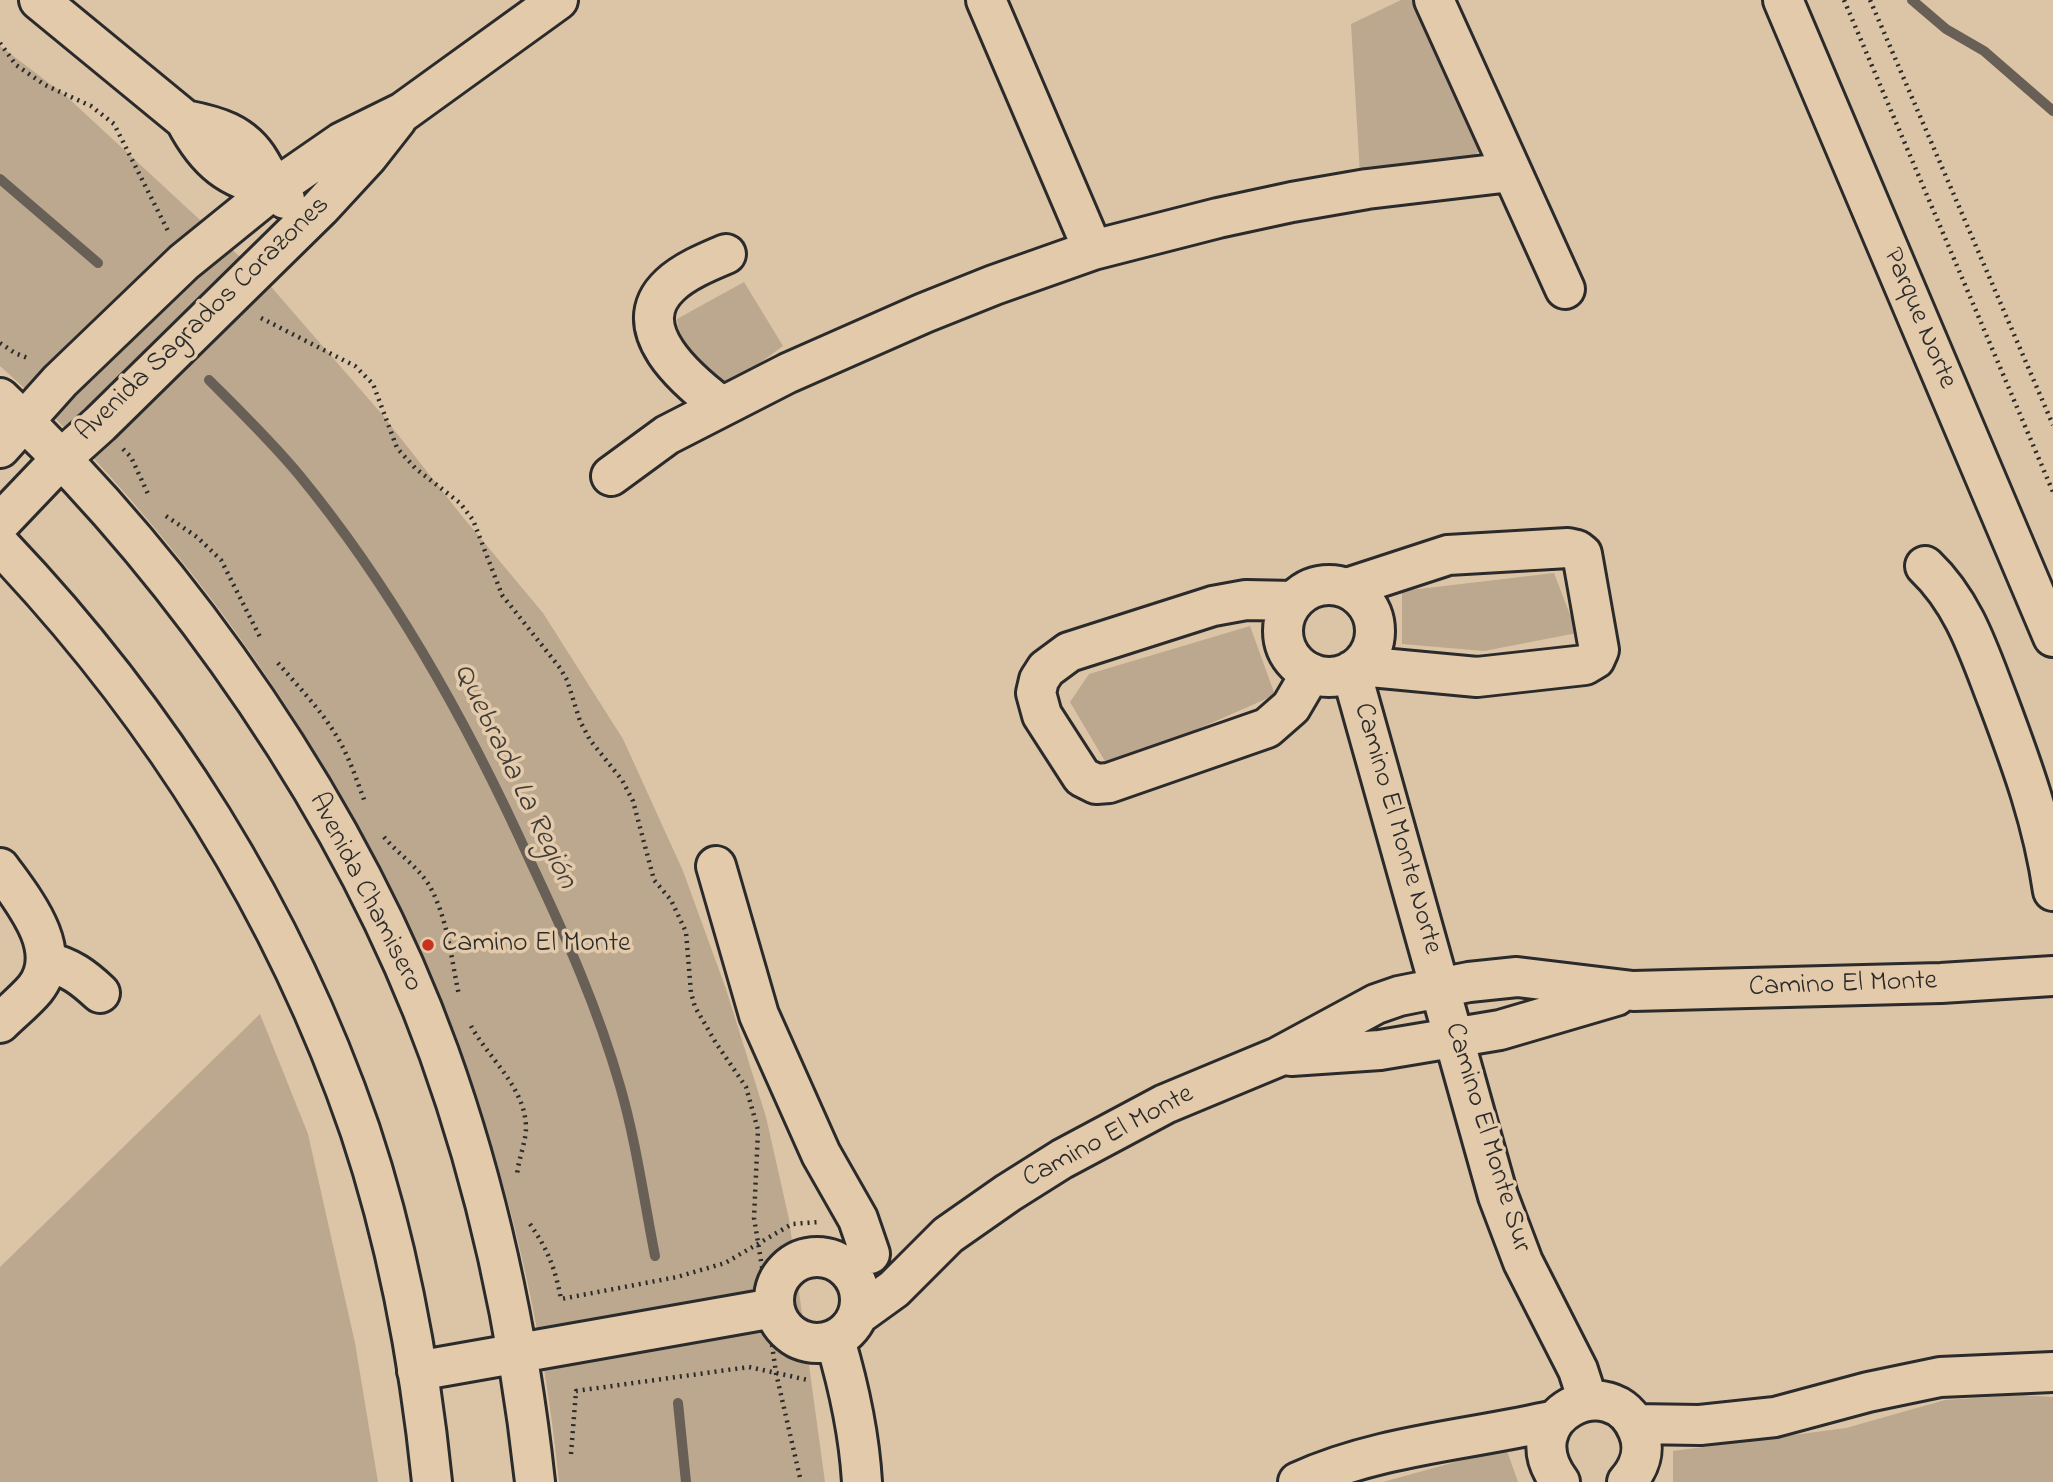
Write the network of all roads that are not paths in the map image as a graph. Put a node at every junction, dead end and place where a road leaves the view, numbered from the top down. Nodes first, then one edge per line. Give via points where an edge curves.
1 (39, 0) edge
2 (986, 0) edge
3 (1434, 0) edge
4 (1783, 0) edge
5 (534, 6) edge
6 (402, 112) junction
7 (1511, 172) junction
8 (274, 188) junction
9 (307, 221) junction
10 (1093, 250) junction
11 (726, 254) dead end
12 (1565, 289) dead end
13 (722, 406) junction
14 (8, 422) edge
15 (61, 458) junction
16 (611, 476) dead end
17 (0, 523) edge
18 (0, 545) edge
19 (1925, 566) dead end
20 (1347, 588) junction
21 (1294, 601) junction
22 (2053, 638) edge
23 (1356, 668) junction
24 (1311, 673) junction
25 (716, 866) dead end
26 (0, 868) edge
27 (2053, 891) edge
28 (47, 962) junction
29 (2053, 971) edge
30 (1440, 987) junction
31 (1633, 991) junction
32 (100, 993) dead end
33 (0, 1023) edge
34 (1454, 1037) junction
35 (1278, 1057) junction
36 (948, 1235) junction
37 (854, 1244) junction
38 (771, 1309) junction
39 (846, 1327) junction
40 (519, 1354) junction
41 (417, 1371) junction
42 (2053, 1372) edge
43 (1588, 1401) junction
44 (1555, 1420) junction
45 (1635, 1424) junction
46 (432, 1482) edge
47 (536, 1482) edge
48 (862, 1482) edge
49 (1298, 1482) edge
50 (1560, 1482) edge
51 (1629, 1482) edge

1 - 8 street via 185,120 212,125 246,143
2 - 10 street
3 - 7 street
4 - 22 street, Parque Norte
5 - 6 street, Avenida Sagrados Corazones
6 - 8 street, Avenida Sagrados Corazones via 342,142
6 - 9 street, Avenida Sagrados Corazones
7 - 10 street via 1367,188
7 - 12 street
8 - 9 street
8 - 14 street, Avenida Sagrados Corazones via 184,262 60,381
9 - 15 street, Avenida Sagrados Corazones
10 - 13 street via 924,313
11 - 13 street via 668,286 655,308 654,322 671,360
13 - 16 street via 667,435
14 - 15 street, Avenida Chamisero
15 - 17 street, Avenida Sagrados Corazones
15 - 40 street, Avenida Chamisero via 140,549 231,666 313,791 374,904 419,1002 461,1118 496,1245
18 - 41 street via 85,639 167,747 206,806 272,925 328,1047 360,1131 397,1264
19 - 27 street via 1949,592 1969,626 2029,783
20 - 21 street, Camino El Monte Norte via 1318,586
20 - 23 street, Camino El Monte Norte via 1370,609 1374,624 1370,653
20 - 23 street, Camino El Monte Norte via 1448,555 1577,550 1582,554 1599,650 1585,665 1476,677
21 - 24 street via 1286,613 1284,641 1289,655
21 - 24 street, Camino El Monte Norte via 1246,600 1213,607 1069,652 1046,669 1036,693 1055,737 1082,777 1096,784 1267,728 1291,707
23 - 24 street, Camino El Monte Norte via 1338,676
23 - 30 street, Camino El Monte Norte
25 - 37 street via 760,1015
26 - 28 street via 41,933
28 - 32 street via 82,976
28 - 33 street via 36,988
29 - 31 street, Camino El Monte via 1941,983
30 - 31 street, Camino El Monte via 1517,978
30 - 34 street, Camino El Monte Sur
30 - 35 street, Camino El Monte via 1376,1004
31 - 34 street, Camino El Monte via 1522,1025
34 - 35 street, Camino El Monte via 1380,1050
34 - 43 street, Camino El Monte Sur via 1502,1207
35 - 36 street, Camino El Monte via 1117,1128
36 - 37 street, Camino El Monte
36 - 39 street, Camino El Monte via 894,1289
37 - 38 street, Camino El Monte via 798,1261 776,1287
37 - 39 street via 845,1266 860,1294
38 - 39 street via 784,1327 812,1343
38 - 40 street
39 - 48 street
40 - 41 street
40 - 47 street, Avenida Chamisero
41 - 46 street
42 - 45 street via 1940,1377 1775,1417 1700,1425
43 - 44 street via 1570,1407
43 - 45 street via 1610,1403
44 - 49 street via 1399,1451
44 - 50 street via 1546,1459
45 - 51 street via 1641,1460

